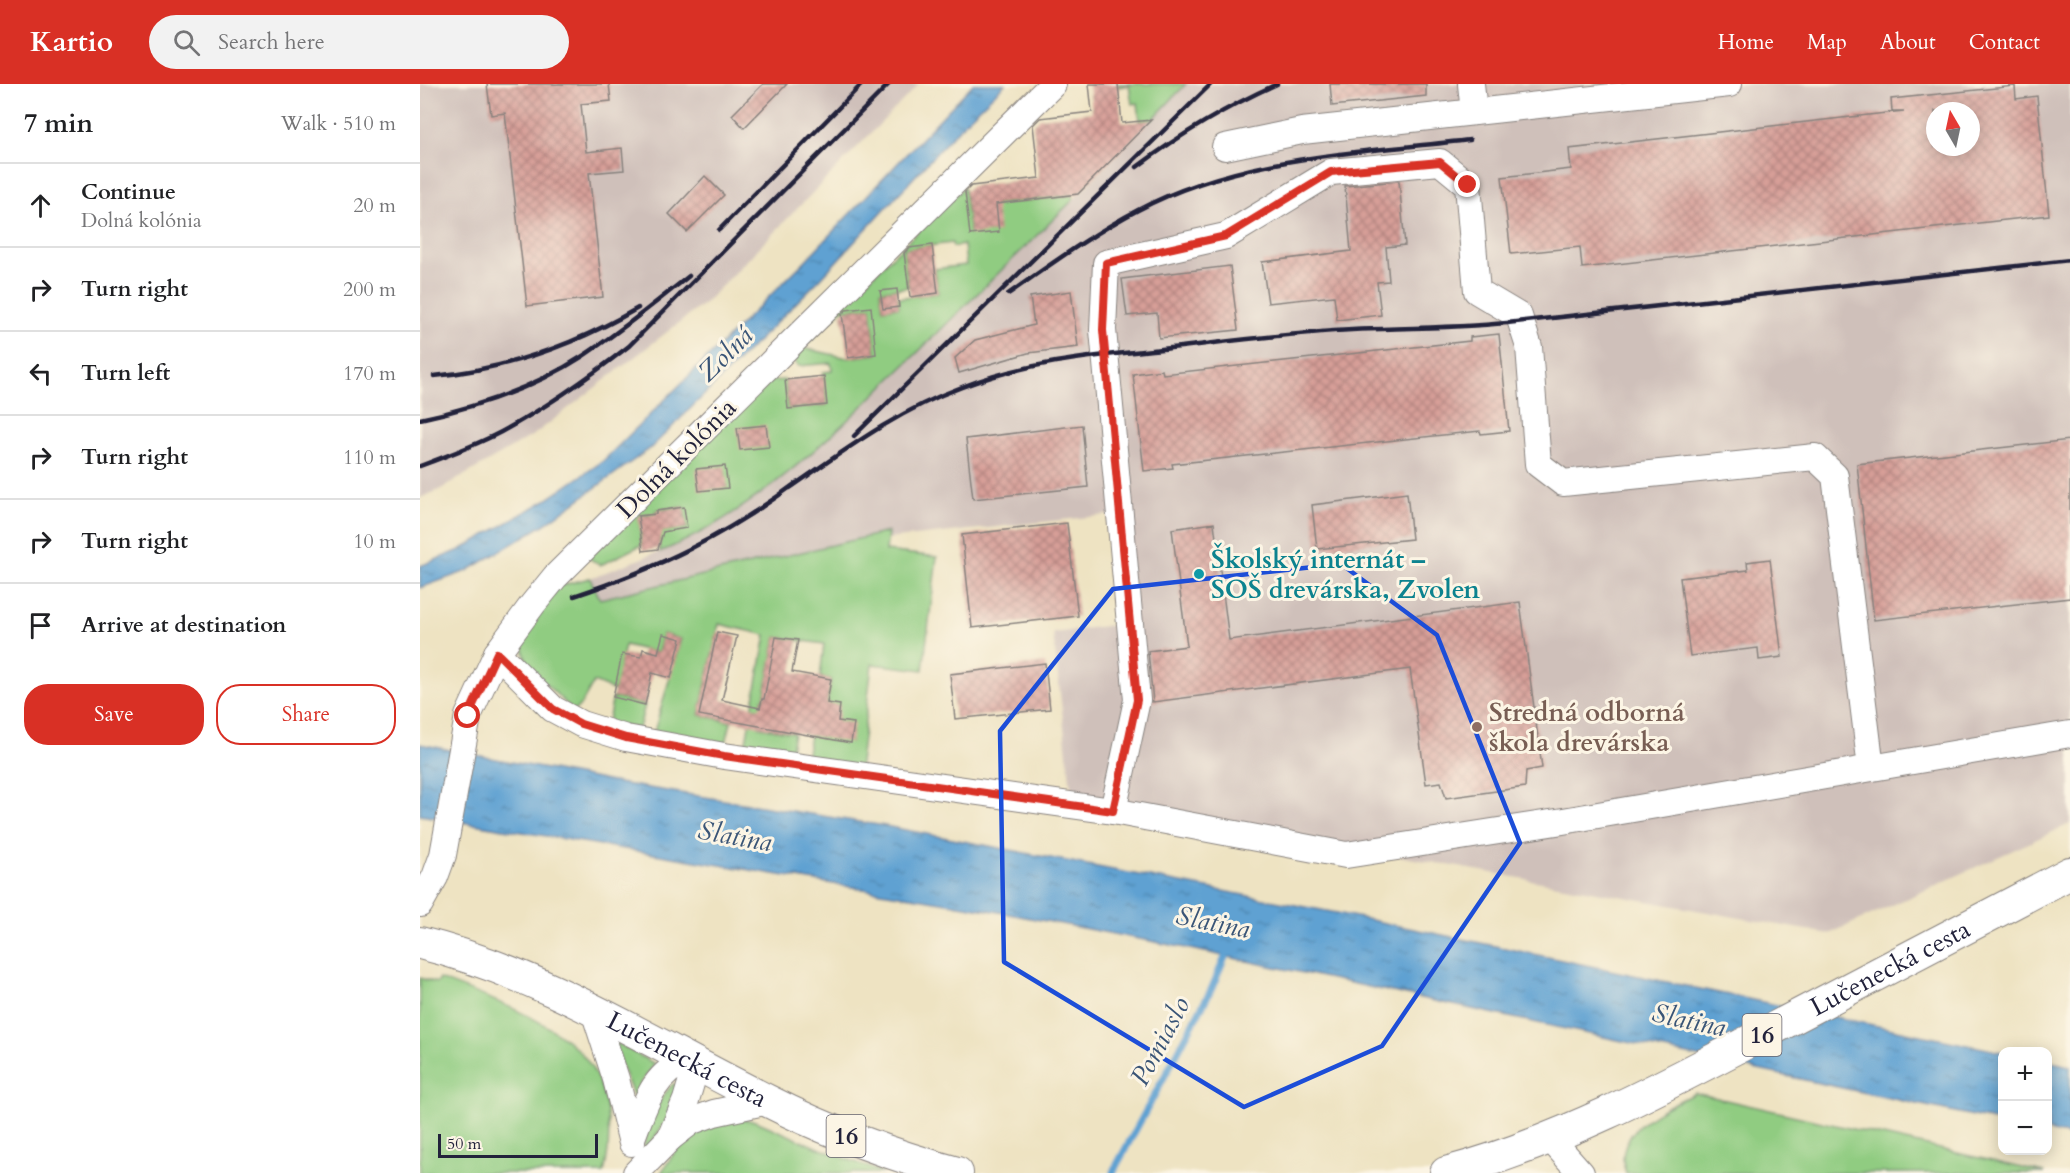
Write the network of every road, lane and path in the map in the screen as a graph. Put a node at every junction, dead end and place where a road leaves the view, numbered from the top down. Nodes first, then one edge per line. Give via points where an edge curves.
1 (1053, 84) edge
2 (1471, 84) edge
3 (1729, 84) edge
4 (1474, 112) junction
5 (1225, 147) dead end
6 (497, 653) junction
7 (2070, 734) edge
8 (1871, 768) junction
9 (1113, 811) junction
10 (2070, 873) edge
11 (420, 904) edge
12 (420, 943) edge
13 (594, 1011) junction
14 (688, 1060) junction
15 (768, 1101) junction
16 (632, 1138) junction
17 (670, 1138) junction
18 (1550, 1138) junction
19 (634, 1173) edge
20 (957, 1173) edge
21 (1446, 1173) edge
22 (1581, 1173) edge

1 - 6 street, Dolná kolónia via 555,577
2 - 4 street
3 - 4 street
4 - 5 street via 1302,131
6 - 9 street via 553,709 581,724 626,738 724,756
6 - 11 street, Dolná kolónia via 468,716 443,855
7 - 8 street
8 - 9 street via 1346,855
8 - 9 street via 1835,476 1815,457 1563,483 1538,464 1529,347 1519,316 1478,291 1468,185 1440,162 1331,172 1226,236 1106,263 1103,330 1137,700
10 - 18 main road, Lučenecká cesta / 16 via 1670,1083
12 - 13 main road, Lučenecká cesta / 16 via 475,959
13 - 14 main road, Lučenecká cesta / 16
13 - 16 street
14 - 15 main road, Lučenecká cesta / 16
14 - 16 street via 669,1069 658,1083 647,1099
14 - 17 street via 692,1080
15 - 17 street via 704,1116
15 - 20 main road, Lučenecká cesta / 16 via 862,1142
16 - 19 street
17 - 19 street
18 - 21 main road, Lučenecká cesta / 16
18 - 22 street

